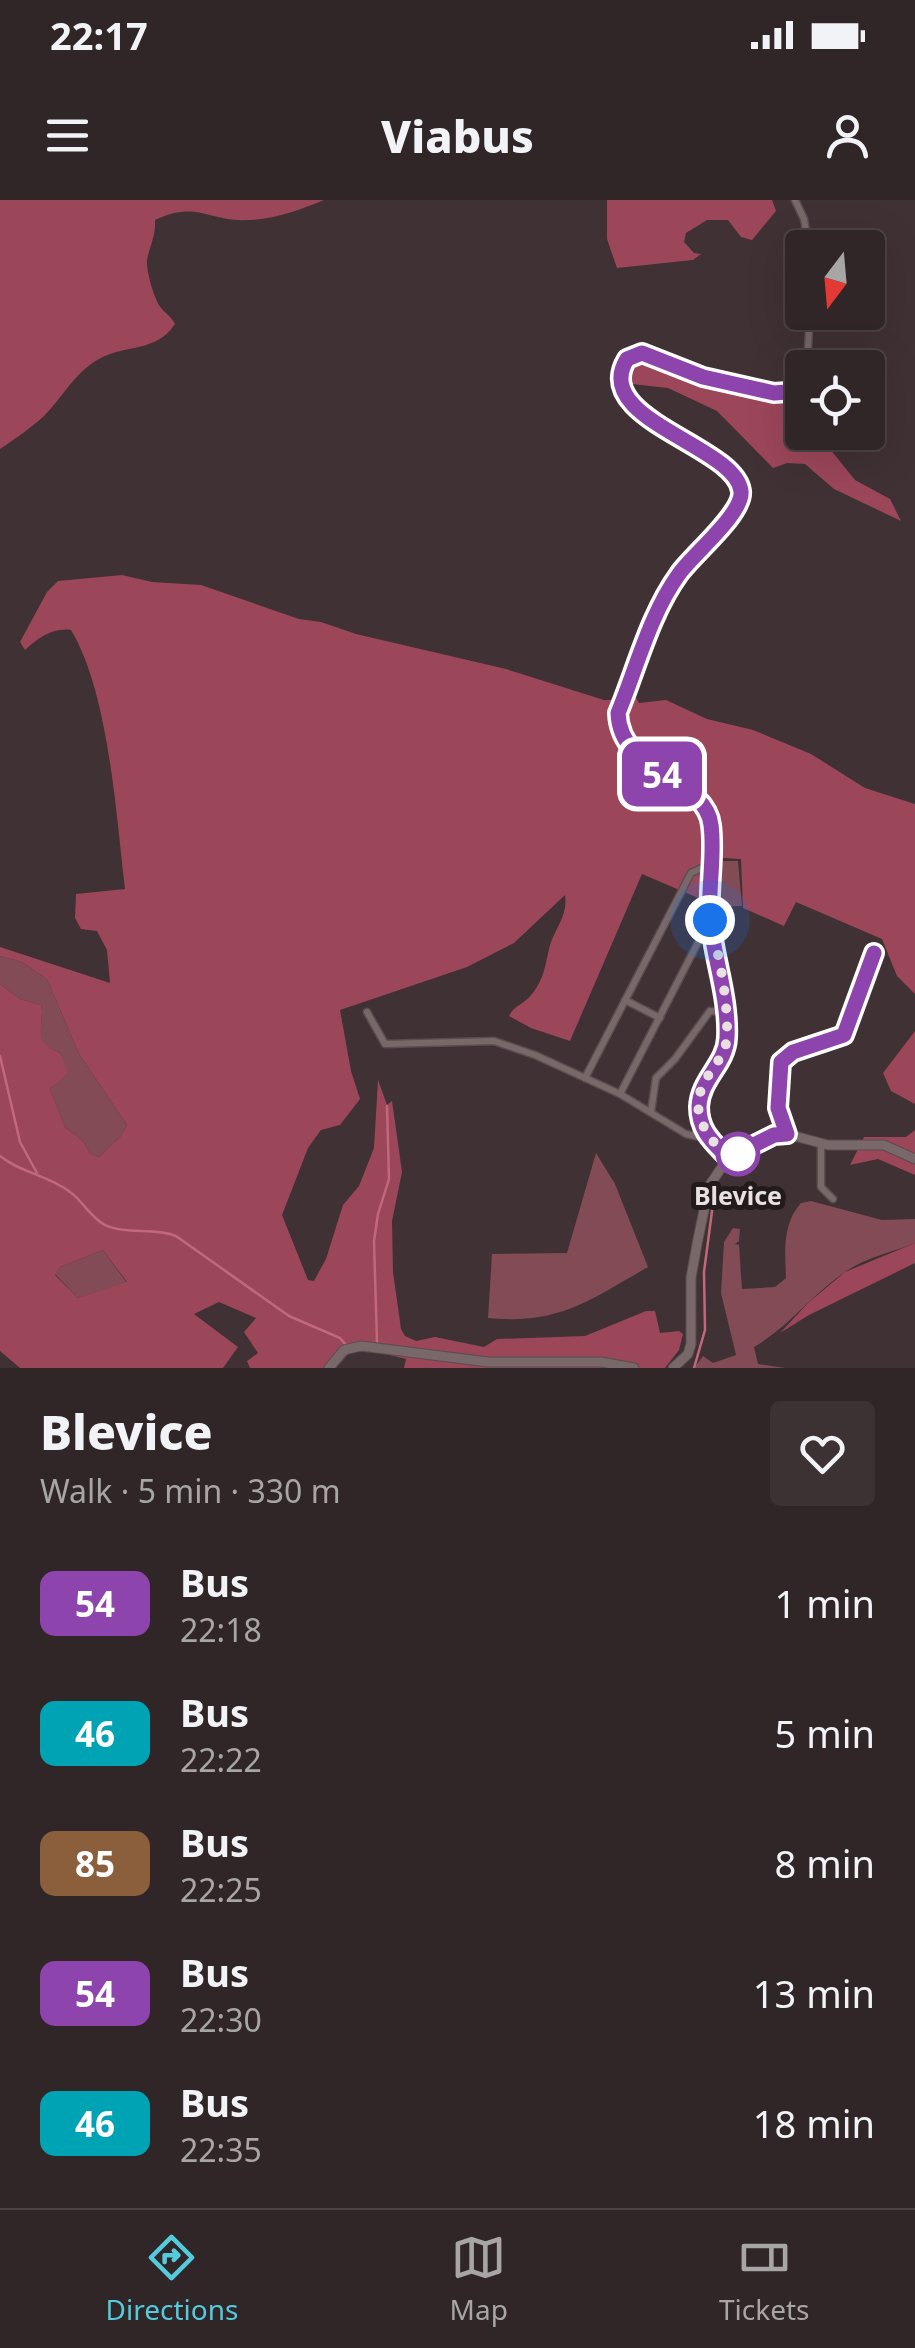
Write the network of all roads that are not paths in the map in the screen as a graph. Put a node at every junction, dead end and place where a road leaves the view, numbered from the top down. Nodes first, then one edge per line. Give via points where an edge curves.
1 (795, 200) edge
2 (806, 230) edge
3 (785, 392) edge
4 (710, 864) junction
5 (710, 920) junction
6 (874, 953) dead end
7 (625, 1000) junction
8 (366, 1012) dead end
9 (726, 1012) junction
10 (660, 1018) junction
11 (585, 1078) junction
12 (620, 1094) junction
13 (651, 1112) junction
14 (787, 1134) junction
15 (710, 1139) junction
16 (821, 1144) junction
17 (728, 1158) junction
18 (915, 1159) edge
19 (833, 1199) dead end
20 (329, 1368) edge
21 (634, 1368) edge
22 (673, 1368) edge

1 - 2 street
3 - 4 street via 703,377 642,353 627,359 621,373 640,411 741,486 738,508 678,574 618,713 626,746 701,802 711,822
4 - 5 street
4 - 7 street via 691,874
5 - 9 street
5 - 10 street
6 - 14 street via 844,1035 781,1062 778,1108
7 - 10 street
7 - 11 street
8 - 11 street via 386,1044 494,1041
9 - 13 street via 710,1011 656,1078
9 - 15 street via 726,1045 704,1080 699,1106
10 - 12 street
11 - 12 street
12 - 13 street
13 - 15 street via 686,1134
14 - 16 street
14 - 17 street
15 - 17 street
16 - 18 street via 884,1145
16 - 19 street via 821,1187
17 - 22 street via 709,1186 691,1278 691,1344
20 - 21 street via 344,1350 361,1346 488,1362

